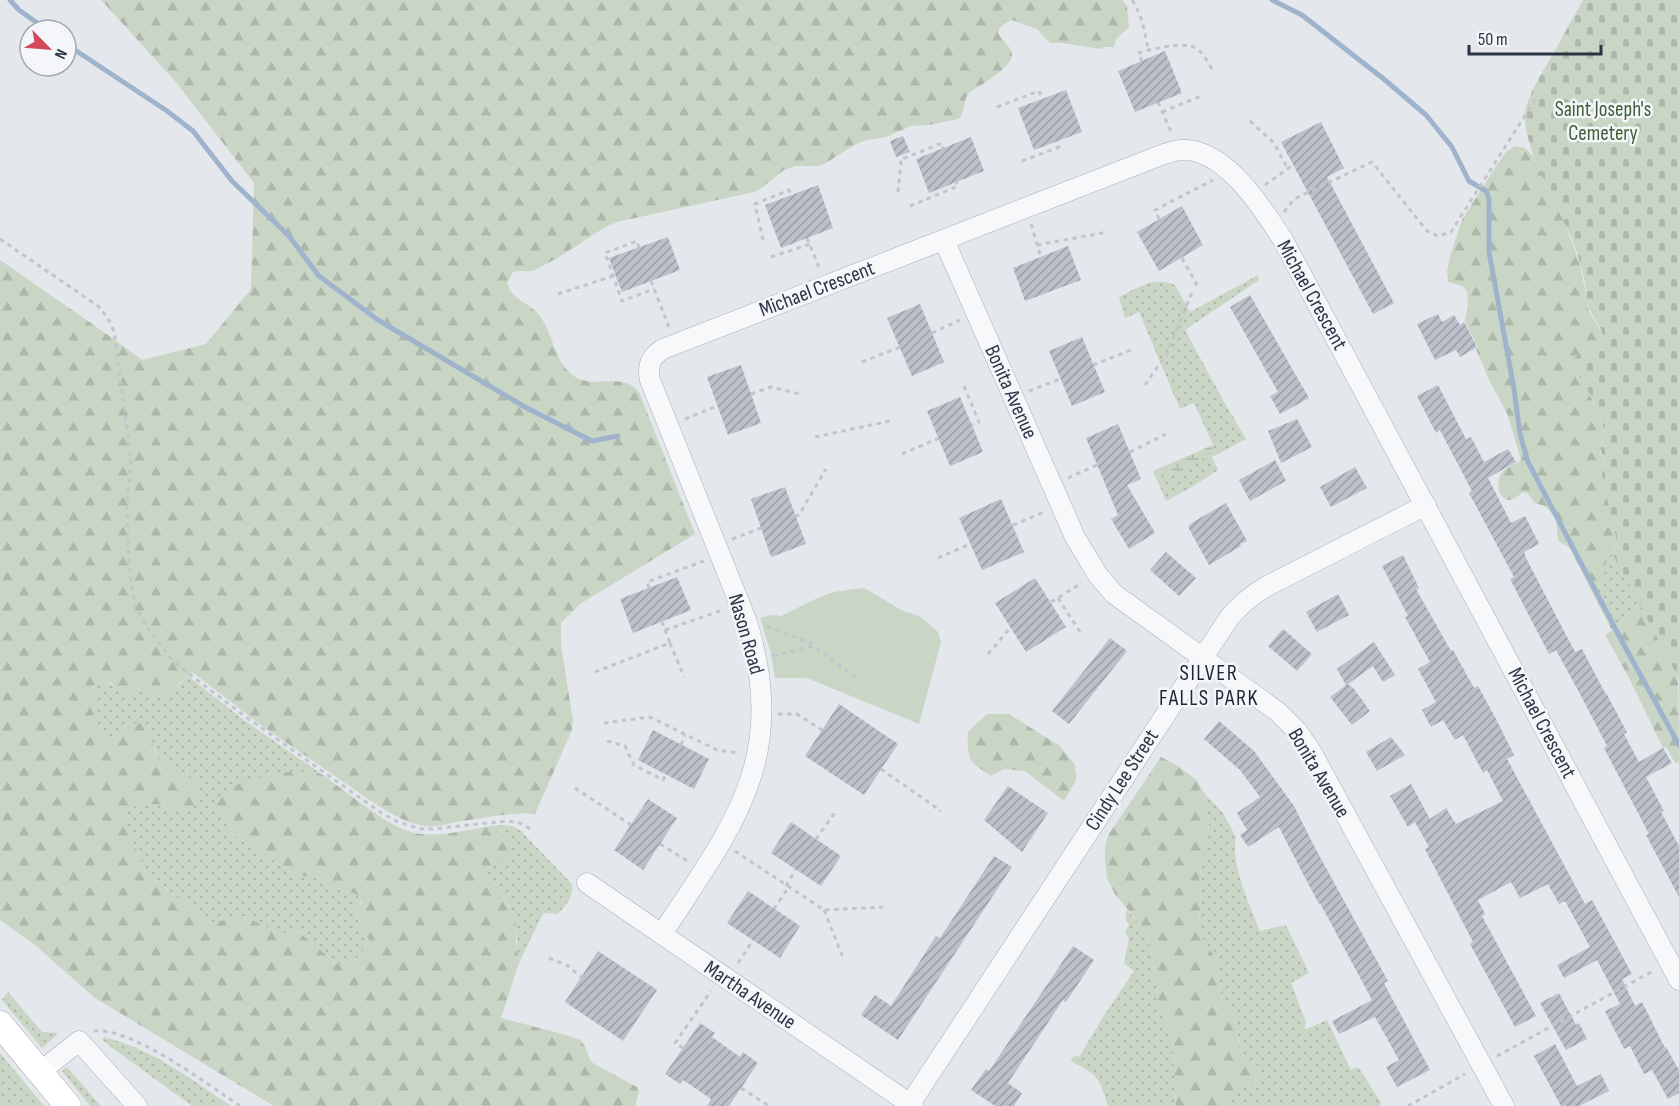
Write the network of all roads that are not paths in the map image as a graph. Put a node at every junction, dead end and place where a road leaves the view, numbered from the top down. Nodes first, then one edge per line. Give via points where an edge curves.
1 (944, 240) junction
2 (650, 361) joint
3 (1426, 505) junction
4 (1203, 657) junction
5 (587, 883) dead end
6 (662, 934) junction
7 (1679, 980) edge
8 (0, 1024) edge
9 (40, 1072) junction
10 (912, 1105) edge
11 (68, 1106) edge
12 (137, 1106) edge
13 (1504, 1106) edge

1 - 2 street, Michael Crescent via 676,344 659,351
1 - 3 street, Michael Crescent via 1178,150 1220,163 1273,225
1 - 4 street, Bonita Avenue via 1075,537 1097,574 1114,594
2 - 6 street, Nason Road via 650,380 743,611 757,659 762,714 758,755 740,808 722,843
3 - 4 street, Cindy Lee Street via 1254,594 1233,613
3 - 7 street, Michael Crescent
4 - 10 street, Cindy Lee Street
4 - 13 street, Bonita Avenue via 1278,712 1304,741
5 - 6 street, Martha Avenue
6 - 10 street, Martha Avenue
8 - 9 main road
9 - 11 main road
9 - 12 street via 79,1041

